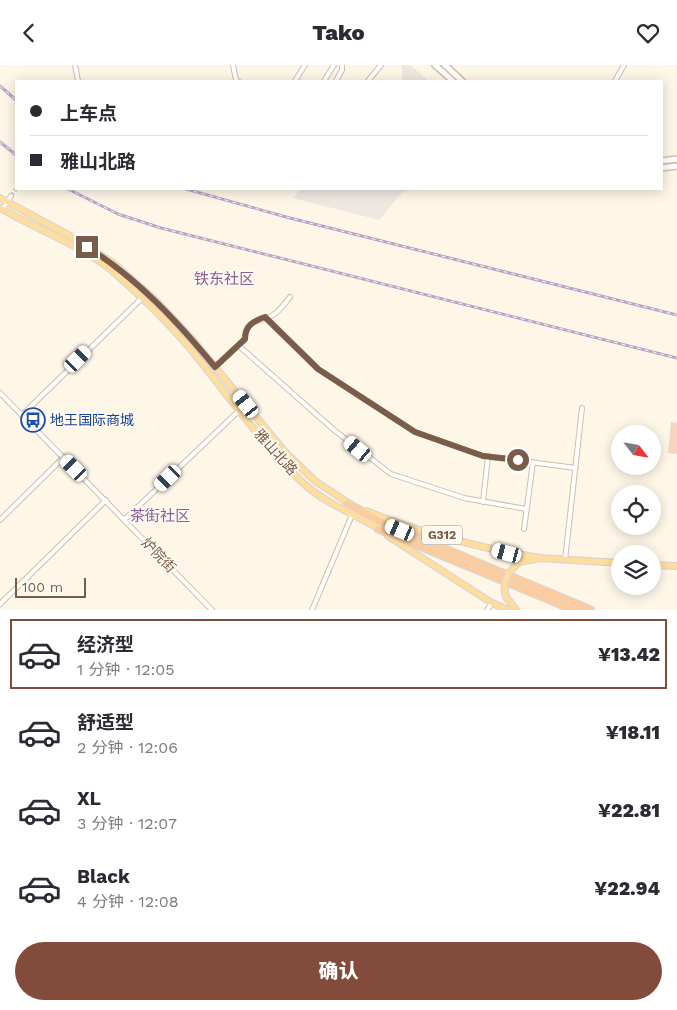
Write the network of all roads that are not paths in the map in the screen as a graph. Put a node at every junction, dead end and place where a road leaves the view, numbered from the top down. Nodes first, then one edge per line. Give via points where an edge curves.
1 (75, 65) edge
2 (233, 65) edge
3 (304, 65) edge
4 (334, 65) edge
5 (342, 65) edge
6 (381, 65) edge
7 (435, 65) edge
8 (444, 65) edge
9 (624, 65) edge
10 (78, 80) edge
11 (237, 80) edge
12 (296, 80) edge
13 (325, 80) edge
14 (337, 80) edge
15 (369, 80) edge
16 (452, 80) edge
17 (461, 80) edge
18 (616, 80) edge
19 (677, 159) edge
20 (663, 161) edge
21 (677, 166) edge
22 (663, 168) edge
23 (11, 196) tunnel mouth
24 (0, 198) edge
25 (7, 202) junction
26 (1, 209) edge
27 (290, 297) dead end
28 (142, 298) junction
29 (265, 317) junction
30 (239, 346) junction
31 (215, 367) junction
32 (0, 393) edge
33 (246, 404) junction
34 (582, 408) dead end
35 (239, 410) junction
36 (22, 415) junction
37 (488, 456) junction
38 (64, 457) junction
39 (533, 462) junction
40 (576, 467) junction
41 (106, 500) junction
42 (483, 502) junction
43 (347, 503) junction
44 (526, 509) junction
45 (352, 515) junction
46 (125, 519) junction
47 (0, 521) edge
48 (378, 529) junction
49 (524, 529) dead end
50 (540, 558) junction
51 (565, 560) junction
52 (611, 563) edge
53 (661, 565) edge
54 (677, 566) edge
55 (492, 603) junction
56 (0, 604) edge
57 (212, 610) edge
58 (312, 610) edge
59 (487, 610) edge
60 (508, 610) edge
61 (516, 610) edge
62 (574, 610) edge
63 (591, 610) edge

1 - 10 street
2 - 11 street
3 - 12 street
4 - 13 street
5 - 14 street
6 - 15 street
7 - 16 main road
8 - 17 main road
9 - 18 street
19 - 20 main road
21 - 22 main road
23 - 25 street
24 - 25 main road, 雅山北路 / G312
25 - 26 street
25 - 31 main road, 雅山北路 / G312 via 113,263 155,300
26 - 28 main road, 雅山北路 / G312 via 108,268
27 - 29 street via 273,315
28 - 35 main road, 雅山北路 / G312 via 187,345
28 - 36 street
29 - 30 street via 249,325
29 - 37 street via 318,369 415,432
30 - 31 street
30 - 42 street via 334,430 391,474
31 - 33 main road, 雅山北路 / G312
32 - 36 street, 炉院街
33 - 35 street
33 - 43 main road, 雅山北路 / G312 via 285,452 316,481
34 - 40 street
35 - 45 main road, 雅山北路 / G312 via 304,484
35 - 46 street
36 - 38 street, 炉院街
37 - 39 street
37 - 42 street
38 - 41 street, 炉院街
38 - 47 street
39 - 40 street
39 - 44 street
40 - 51 street
41 - 46 street, 炉院街
41 - 56 street
42 - 44 street
43 - 50 main road, 雅山北路 / G312 via 442,535 507,553
43 - 63 highway, 雅山北路 via 383,523
44 - 49 street
45 - 48 main road, 雅山北路 / G312
45 - 58 street
46 - 57 street, 炉院街
48 - 55 main road, 雅山北路 / G312
48 - 62 highway
50 - 51 main road, G312
50 - 61 main road, bridge via 520,563 505,579 506,597
51 - 52 main road, G312
53 - 54 main road
55 - 59 street
55 - 60 main road, 雅山北路 / G312

